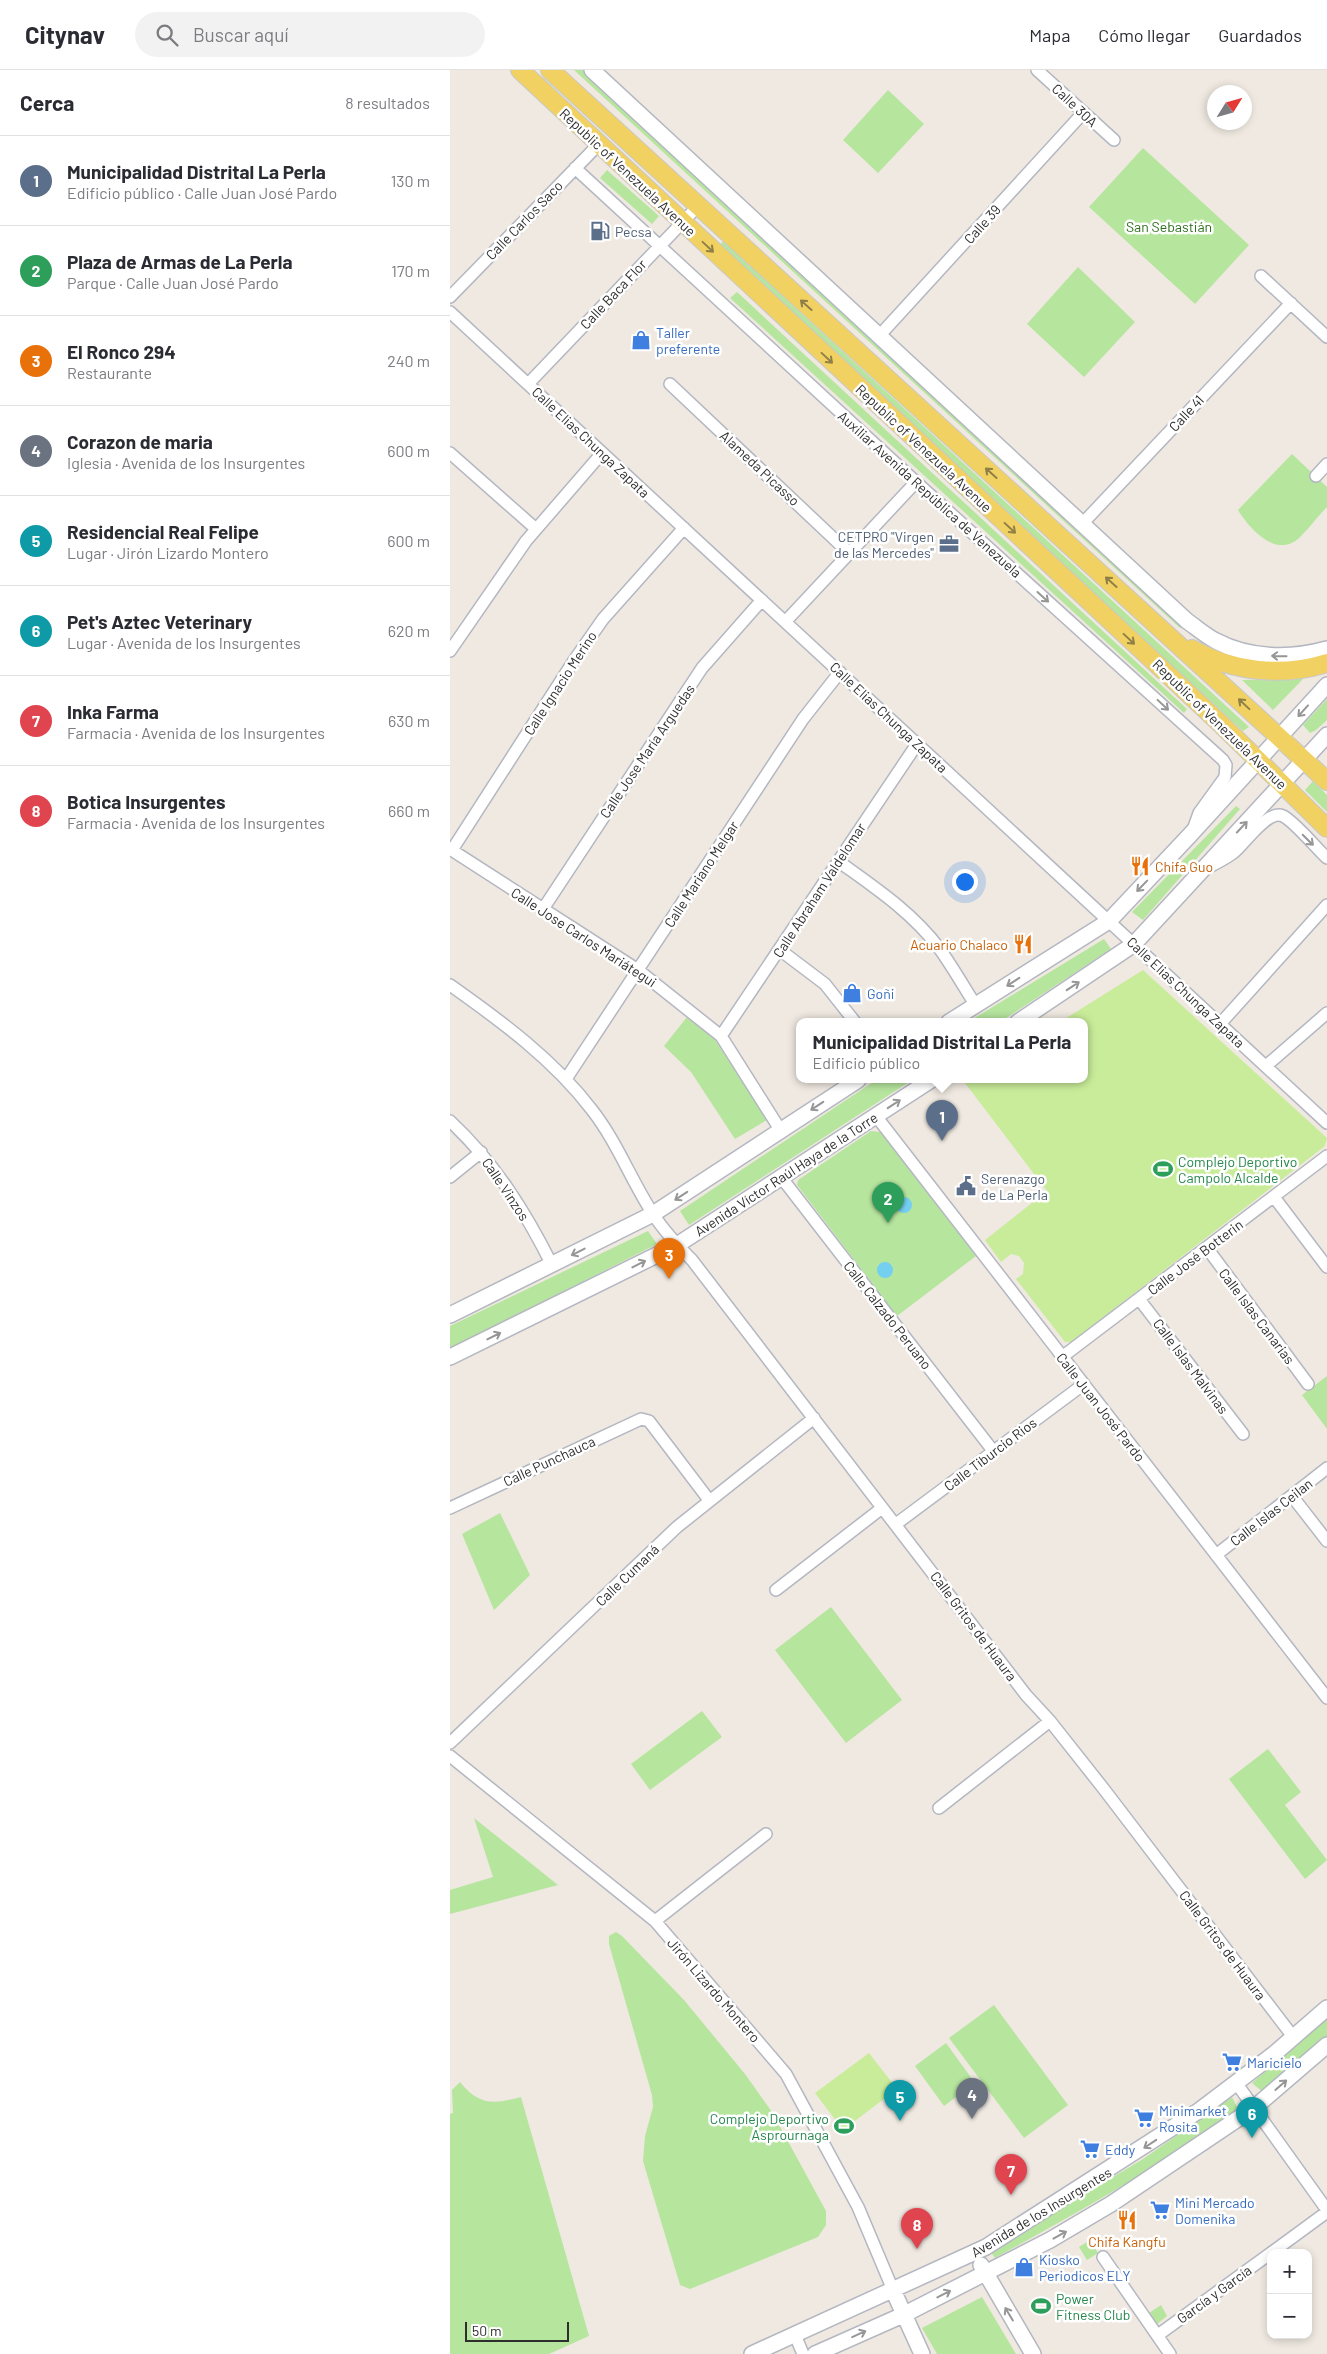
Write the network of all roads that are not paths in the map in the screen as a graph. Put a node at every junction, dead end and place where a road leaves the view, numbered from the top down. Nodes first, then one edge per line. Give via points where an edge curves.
1 (520, 70) edge
2 (550, 70) edge
3 (592, 70) edge
4 (1038, 70) edge
5 (1084, 113) junction
6 (1114, 140) dead end
7 (599, 144) junction
8 (576, 168) junction
9 (698, 206) junction
10 (681, 222) junction
11 (659, 245) junction
12 (1261, 276) dead end
13 (450, 297) edge
14 (1291, 303) junction
15 (450, 312) edge
16 (880, 335) junction
17 (1327, 337) edge
18 (528, 384) junction
19 (670, 384) dead end
20 (602, 453) junction
21 (451, 456) edge
22 (1327, 464) edge
23 (1316, 476) dead end
24 (916, 482) junction
25 (1082, 524) junction
26 (684, 528) junction
27 (536, 529) junction
28 (849, 554) junction
29 (762, 600) junction
30 (785, 622) junction
31 (1165, 631) junction
32 (1327, 649) edge
33 (450, 651) edge
34 (1327, 663) edge
35 (840, 672) junction
36 (1327, 685) edge
37 (1327, 734) edge
38 (1280, 737) junction
39 (917, 744) junction
40 (1259, 760) junction
41 (1304, 760) junction
42 (1327, 781) edge
43 (1282, 783) junction
44 (1327, 828) edge
45 (1190, 835) junction
46 (451, 850) edge
47 (1327, 858) edge
48 (838, 861) junction
49 (1201, 872) junction
50 (1327, 905) edge
51 (543, 909) junction
52 (1109, 921) junction
53 (1134, 944) junction
54 (780, 950) junction
55 (638, 970) junction
56 (450, 985) edge
57 (976, 1006) junction
58 (1327, 1013) edge
59 (852, 1018) edge
60 (956, 1018) edge
61 (1024, 1018) edge
62 (1220, 1024) junction
63 (721, 1036) junction
64 (1266, 1066) junction
65 (566, 1079) junction
66 (853, 1083) edge
67 (926, 1083) edge
68 (876, 1116) junction
69 (450, 1121) edge
70 (1327, 1123) edge
71 (781, 1130) junction
72 (481, 1152) junction
73 (1327, 1156) edge
74 (450, 1177) edge
75 (781, 1177) junction
76 (1274, 1197) junction
77 (653, 1214) junction
78 (676, 1245) junction
79 (1207, 1248) junction
80 (552, 1265) junction
81 (1327, 1267) edge
82 (1139, 1298) junction
83 (450, 1315) edge
84 (450, 1357) edge
85 (1062, 1357) junction
86 (1084, 1384) junction
87 (1308, 1384) dead end
88 (814, 1418) junction
89 (1243, 1434) dead end
90 (994, 1452) junction
91 (1327, 1468) edge
92 (1292, 1496) junction
93 (709, 1500) junction
94 (450, 1508) edge
95 (882, 1508) junction
96 (896, 1524) junction
97 (1327, 1541) edge
98 (1216, 1555) junction
99 (776, 1590) dead end
100 (1327, 1698) edge
101 (1050, 1721) junction
102 (450, 1743) edge
103 (450, 1756) edge
104 (939, 1808) dead end
105 (766, 1834) dead end
106 (655, 1921) junction
107 (1327, 2008) edge
108 (1294, 2038) junction
109 (1327, 2045) edge
110 (1237, 2084) junction
111 (1254, 2108) junction
112 (1327, 2211) edge
113 (1276, 2249) edge
114 (974, 2253) junction
115 (1267, 2256) edge
116 (1103, 2257) dead end
117 (985, 2273) junction
118 (893, 2290) junction
119 (903, 2315) junction
120 (1158, 2335) junction
121 (795, 2336) junction
122 (752, 2354) edge
123 (803, 2354) edge
124 (815, 2354) edge
125 (922, 2354) edge
126 (1032, 2354) edge
127 (1170, 2354) edge

1 - 7 main road, Republic of Venezuela Avenue
2 - 9 main road, Republic of Venezuela Avenue
3 - 16 main road
4 - 5 street, Calle 30A
5 - 6 street, Calle 30A
5 - 16 street, Calle 39
7 - 8 street, Calle Carlos Saco
7 - 10 main road, Republic of Venezuela Avenue
8 - 11 street, Auxiliar Avenida República de Venezuela
8 - 13 street, Calle Carlos Saco
9 - 10 street, Calle Baca Flor
31 -> 9 main road, Republic of Venezuela Avenue
10 - 11 street, Calle Baca Flor
10 -> 40 main road, Republic of Venezuela Avenue
11 - 18 street, Calle Baca Flor
11 - 24 street, Auxiliar Avenida República de Venezuela
12 - 14 street
14 - 17 street
14 - 25 street, Calle 41
15 - 18 street, Calle Elias Chunga Zapata
16 - 25 main road
18 - 20 street, Calle Elias Chunga Zapata
19 - 28 street, Alameda Picasso
20 - 26 street, Calle Elias Chunga Zapata
20 - 27 street
21 - 27 street
22 - 23 street
24 - 28 street
24 -> 45 street, Auxiliar Avenida República de Venezuela via 1223,760 1225,777 1199,813
32 -> 25 main road via 1287,656 1265,655 1216,642 1187,621
26 - 29 street, Calle Elias Chunga Zapata
26 - 46 street, Calle Ignacio Merino via 603,619
27 - 33 street
28 - 30 street
29 - 30 street, Calle Elias Chunga Zapata
29 - 51 street, Calle Jose María Arguedas via 702,668
30 - 35 street, Calle Elias Chunga Zapata
31 - 34 main road via 1203,655 1244,668 1292,671
38 -> 31 main road, Republic of Venezuela Avenue
35 - 39 street, Calle Elias Chunga Zapata
35 - 55 street, Calle Mariano Melgar via 803,719
36 -> 38 main road
37 - 41 main road
38 - 40 main road
38 - 41 main road, Republic of Venezuela Avenue
39 - 48 street, Calle Abraham Valdelomar
39 - 52 street, Calle Elias Chunga Zapata
40 - 43 main road, Republic of Venezuela Avenue
40 - 45 main road
41 - 42 main road, Republic of Venezuela Avenue
41 - 43 main road
43 - 44 main road, Republic of Venezuela Avenue
49 -> 43 main road
45 -> 52 main road
46 - 51 street, Calle Jose Carlos Mariátegui
49 -> 47 street via 1234,853 1264,821 1277,815 1283,816
48 - 54 street, Calle Abraham Valdelomar
48 - 57 street via 918,925 939,948
49 - 53 main road
50 - 62 street
51 - 55 street, Calle Jose Carlos Mariátegui
52 - 53 street, Calle Elias Chunga Zapata
52 -> 57 main road
61 -> 53 main road
53 - 62 street, Calle Elias Chunga Zapata
54 - 59 street via 825,984
54 - 63 street, Calle Abraham Valdelomar
55 - 63 street, Calle Jose Carlos Mariátegui
55 - 65 street, Calle Mariano Melgar
56 - 65 street, Calle Gritos de Huaura via 514,1032
57 - 60 main road
58 - 64 street
62 - 64 street, Calle Elias Chunga Zapata
63 - 71 street, Calle Jose Carlos Mariátegui
64 - 70 street, Calle Elias Chunga Zapata
65 - 77 street, Calle Gritos de Huaura via 617,1147
66 -> 71 main road
68 -> 67 main road, Avenida Víctor Raúl Haya de la Torre
68 - 75 main road, Avenida Víctor Raúl Haya de la Torre
68 - 85 street, Calle Juan José Pardo
69 - 72 street, Calle Vinzos
71 -> 77 main road
72 - 74 street
72 - 80 street, Calle Vinzos via 510,1190
73 - 76 street, Calle José Botterin
75 - 78 main road, Avenida Víctor Raúl Haya de la Torre
75 - 90 street, Calle Calzado Peruano
76 - 79 street, Calle José Botterin
76 - 81 street
77 - 78 street, Calle Gritos de Huaura
77 -> 80 main road
84 -> 78 main road, Avenida Víctor Raúl Haya de la Torre
78 - 88 street, Calle Gritos de Huaura via 692,1260
79 - 82 street, Calle José Botterin
79 - 87 street, Calle Islas Canarias
80 - 83 main road
82 - 85 street, Calle José Botterin
82 - 89 street, Calle Islas Malvinas
85 - 86 street, Calle Juan José Pardo
86 - 90 street, Calle Tiburcio Rios
86 - 98 street, Calle Juan José Pardo
88 - 93 street, Calle Cumaná
88 - 95 street, Calle Gritos de Huaura
90 - 96 street, Calle Tiburcio Rios
91 - 92 street, Calle Islas Ceilan
92 - 97 street
92 - 98 street, Calle Islas Ceilan
93 - 94 street, Calle Punchauca via 649,1421 641,1419
93 - 102 street, Calle Cumaná
95 - 96 street, Calle Gritos de Huaura
95 - 99 street
96 - 101 street, Calle Gritos de Huaura via 1026,1695
98 - 100 street, Calle Juan José Pardo
101 - 104 street
101 - 108 street, Calle Gritos de Huaura
103 - 106 street, Jirón Lizardo Montero
105 - 106 street
106 - 118 street, Jirón Lizardo Montero via 790,2080 858,2207
107 - 108 main road, Avenida de los Insurgentes
108 - 110 main road, Avenida de los Insurgentes
111 -> 109 main road, Avenida de los Insurgentes
110 - 111 street
110 -> 114 main road, Avenida de los Insurgentes via 1119,2164
111 - 112 street
117 -> 111 main road, Avenida de los Insurgentes via 1111,2204
112 - 113 street, García y García
114 - 117 main road
114 - 118 main road, Avenida de los Insurgentes
115 - 120 street, García y García
116 - 120 street
119 -> 117 main road, Avenida de los Insurgentes
126 -> 117 main road
118 - 119 main road
118 - 121 main road, Avenida de los Insurgentes
124 -> 119 main road, Avenida de los Insurgentes
119 - 125 main road
120 - 127 street
121 - 122 main road, Avenida de los Insurgentes
121 - 123 street

